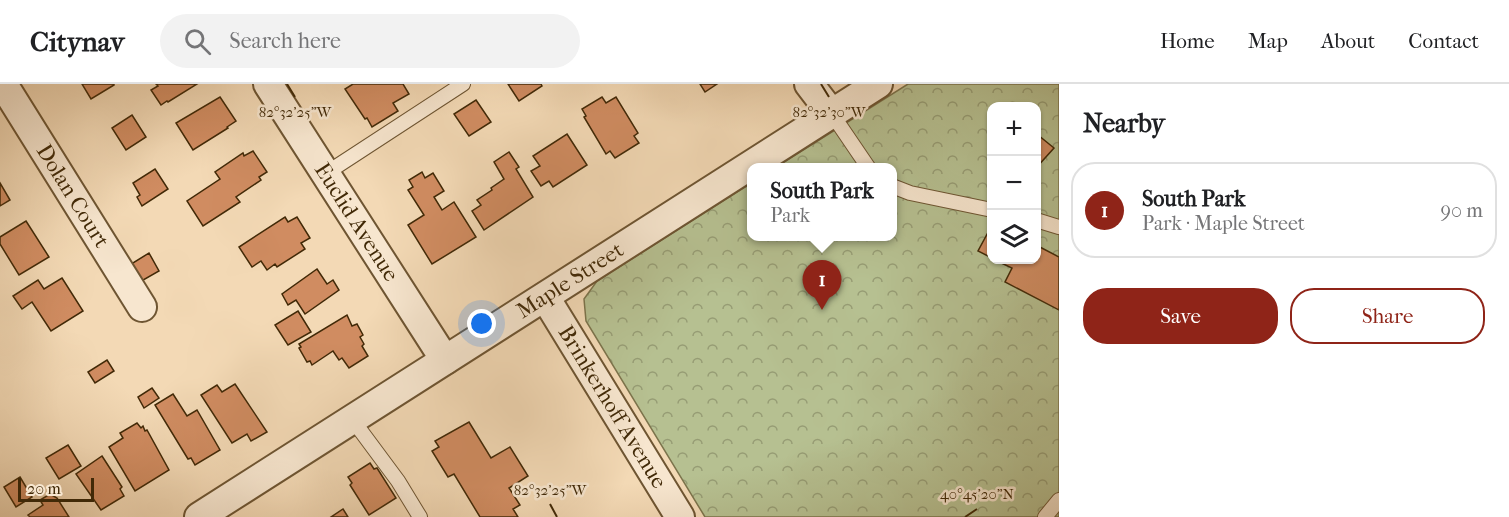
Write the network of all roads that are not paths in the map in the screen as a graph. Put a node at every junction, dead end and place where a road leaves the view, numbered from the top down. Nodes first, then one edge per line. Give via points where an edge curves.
1 (3, 84) edge
2 (268, 84) edge
3 (463, 84) edge
4 (809, 84) edge
5 (878, 84) edge
6 (832, 114) junction
7 (755, 163) edge
8 (865, 163) edge
9 (747, 168) edge
10 (326, 174) junction
11 (897, 188) edge
12 (987, 209) edge
13 (1041, 221) edge
14 (1059, 226) edge
15 (544, 297) junction
16 (142, 307) dead end
17 (445, 360) junction
18 (352, 419) junction
19 (1059, 500) edge
20 (199, 517) edge
21 (420, 517) edge
22 (680, 517) edge
23 (1045, 517) edge

1 - 16 street, Dolan Court
2 - 10 street, Euclid Avenue
3 - 10 lane
4 - 6 street
5 - 6 street, Maple Street
6 - 7 street, Maple Street
6 - 8 lane
9 - 15 street, Maple Street
10 - 17 street, Euclid Avenue
11 - 12 lane
13 - 14 lane
15 - 17 street, Maple Street
15 - 22 street, Brinkerhoff Avenue
17 - 18 street, Maple Street
18 - 20 street, Maple Street
18 - 21 lane
19 - 23 lane

